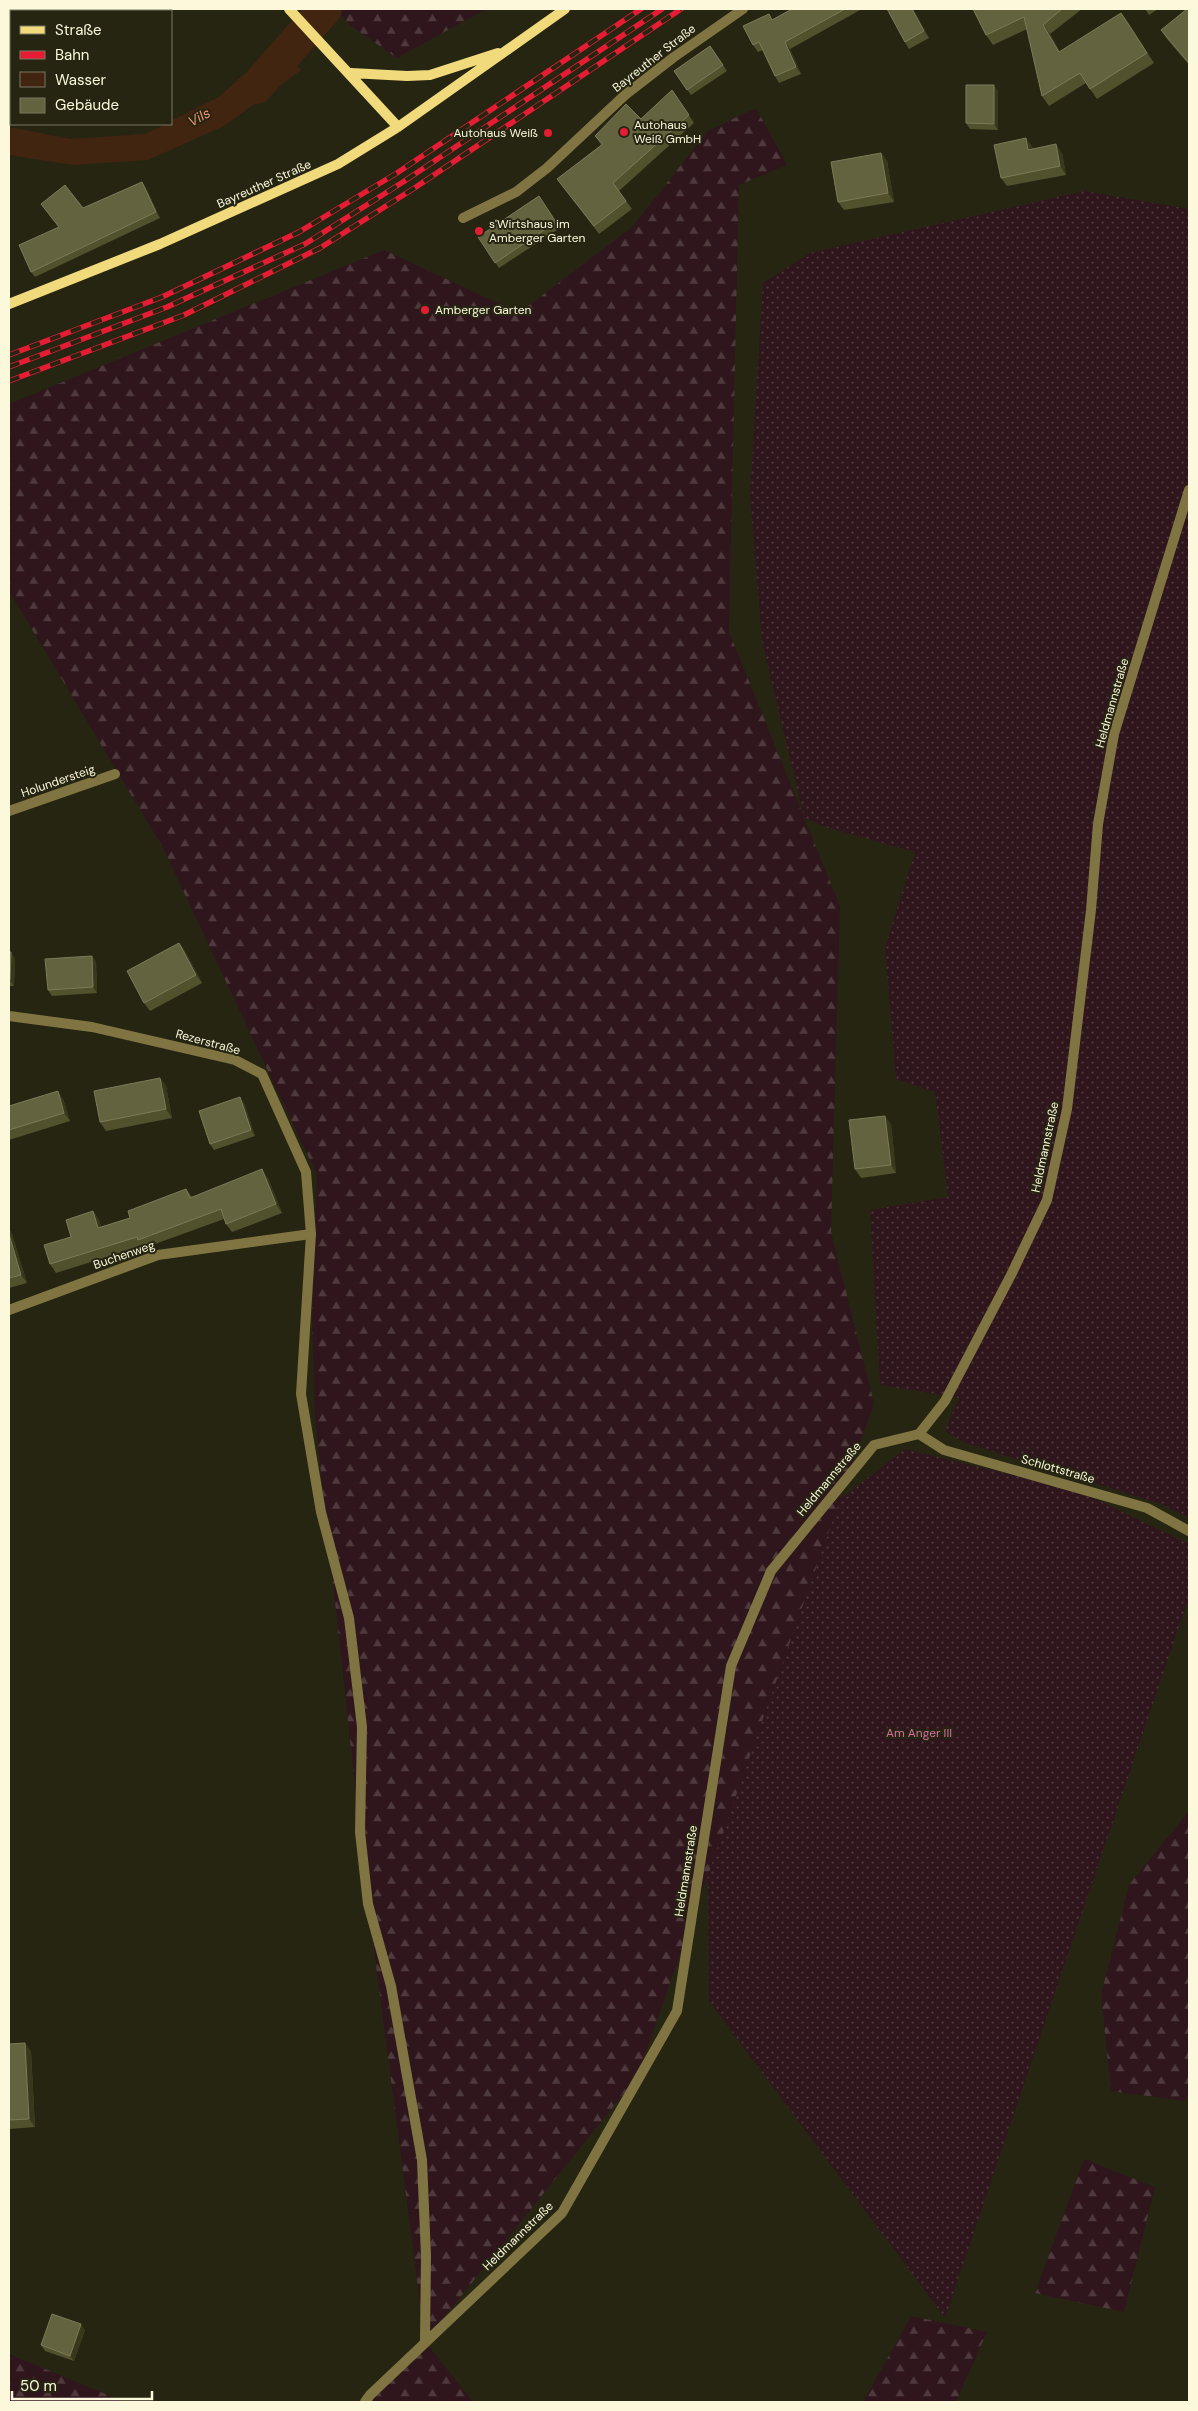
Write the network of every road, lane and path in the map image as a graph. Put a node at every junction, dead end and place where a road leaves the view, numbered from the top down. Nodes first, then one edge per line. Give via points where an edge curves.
1 (290, 9) edge
2 (566, 9) edge
3 (743, 9) edge
4 (508, 49) junction
5 (351, 73) junction
6 (398, 127) junction
7 (463, 218) dead end
8 (9, 304) edge
9 (1189, 490) edge
10 (115, 774) dead end
11 (9, 811) edge
12 (9, 1016) edge
13 (311, 1234) junction
14 (9, 1310) edge
15 (919, 1434) junction
16 (1189, 1531) edge
17 (425, 2342) junction
18 (365, 2402) edge

1 - 5 main road
2 - 4 main road, Bayreuther Straße
3 - 7 street, Bayreuther Straße via 625,95 548,168 516,192
4 - 5 main road, Bayreuther Straße via 430,75
4 - 6 main road, Bayreuther Straße
5 - 6 main road
6 - 8 main road, Bayreuther Straße via 338,164 160,244
9 - 15 street, Heldmannstraße via 1114,734 1098,824 1068,1109 1047,1200 945,1401
10 - 11 street, Holundersteig
12 - 13 street, Rezerstraße via 92,1027 235,1060 262,1074 306,1172
13 - 14 street, Buchenweg via 158,1255
13 - 17 street, Rezerstraße via 301,1394 321,1512 349,1618 362,1727 360,1832 368,1904 391,1986 422,2160
15 - 16 street, Schlottstraße via 944,1450 1147,1508
15 - 17 street, Heldmannstraße via 874,1445 770,1571 732,1666 677,2011 562,2213
17 - 18 street, Heldmannstraße

